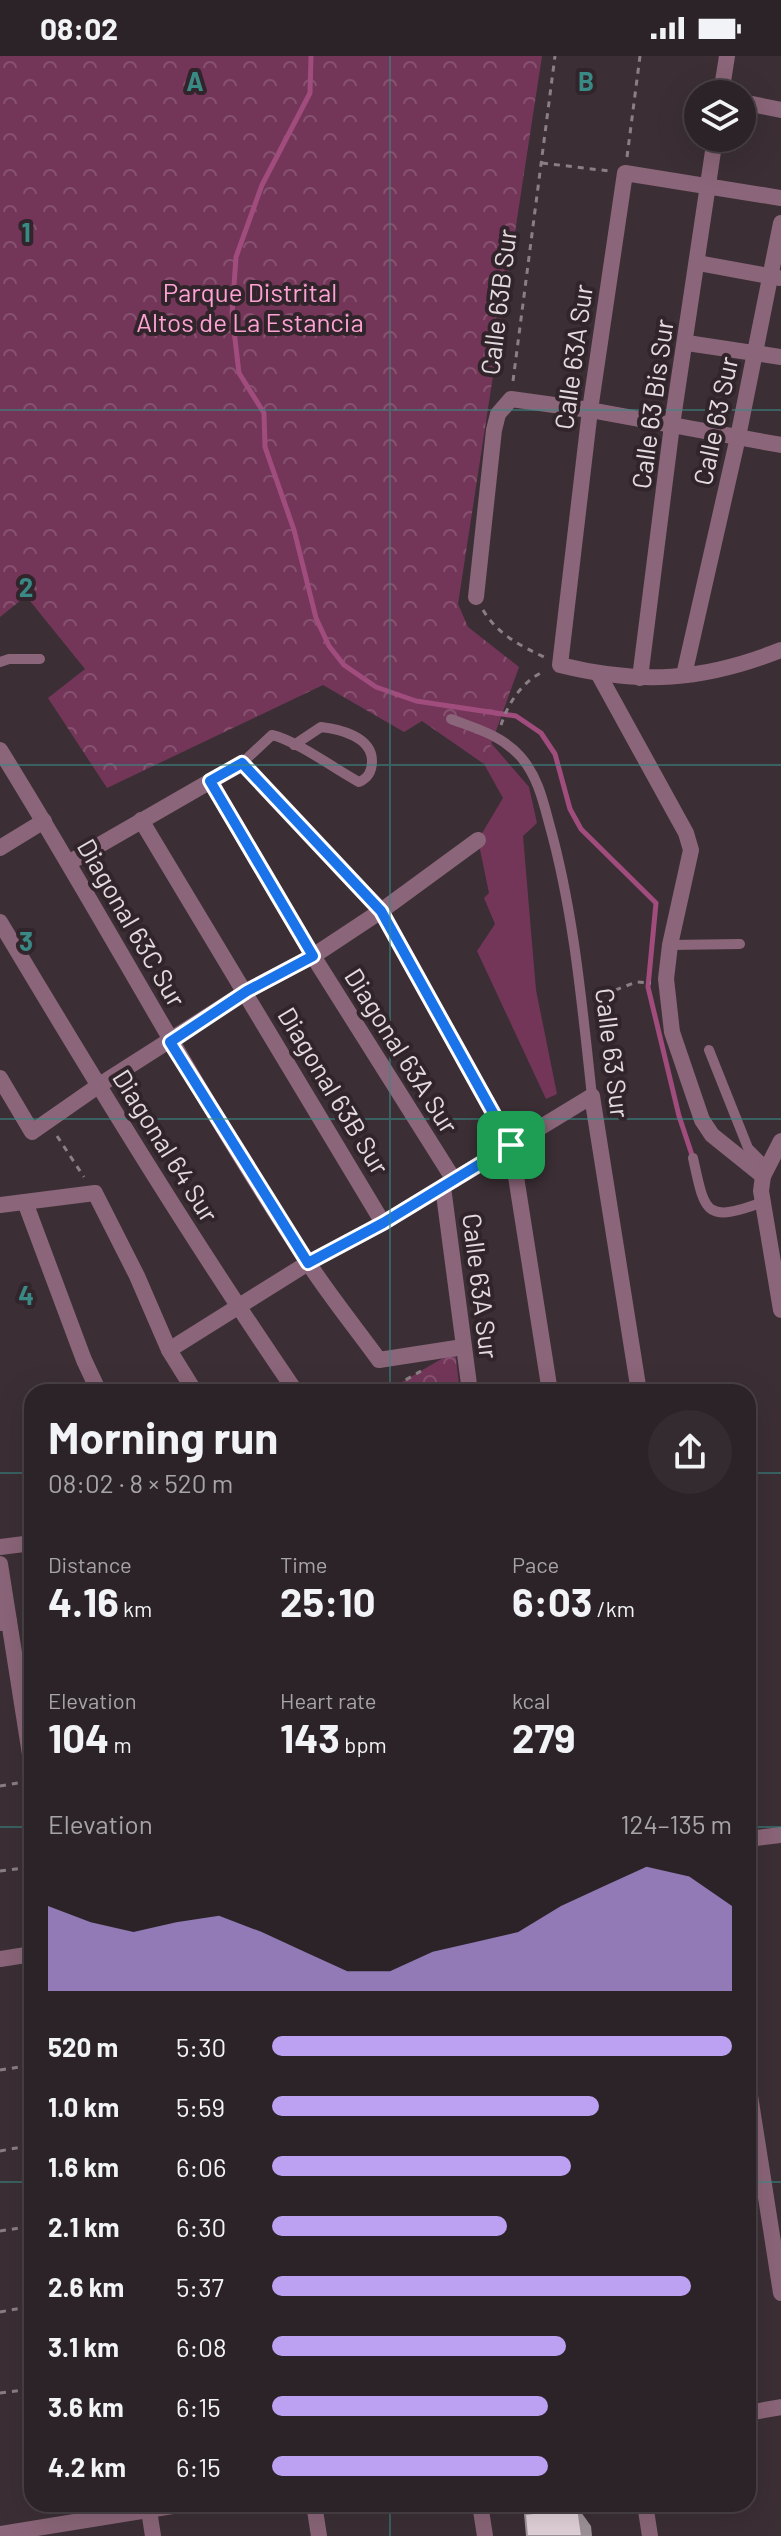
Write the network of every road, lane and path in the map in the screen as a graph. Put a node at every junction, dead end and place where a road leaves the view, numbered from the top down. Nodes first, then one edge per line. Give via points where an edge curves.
1 (555, 56) edge
2 (640, 56) edge
3 (727, 56) edge
4 (723, 80) edge
5 (756, 105) edge
6 (781, 110) edge
7 (713, 152) edge
8 (542, 163) junction
9 (625, 173) junction
10 (708, 185) junction
11 (781, 198) edge
12 (781, 223) edge
13 (698, 263) junction
14 (776, 278) edge
15 (687, 343) junction
16 (754, 352) junction
17 (781, 357) edge
18 (511, 399) junction
19 (590, 410) junction
20 (672, 425) junction
21 (738, 437) junction
22 (781, 445) edge
23 (476, 597) joint
24 (780, 647) edge
25 (40, 659) dead end
26 (0, 662) edge
27 (560, 665) junction
28 (599, 675) junction
29 (684, 675) junction
30 (640, 678) junction
31 (451, 719) dead end
32 (498, 737) junction
33 (294, 745) junction
34 (0, 750) edge
35 (242, 763) junction
36 (210, 781) junction
37 (141, 820) junction
38 (44, 821) junction
39 (478, 840) dead end
40 (0, 848) edge
41 (70, 862) junction
42 (381, 911) junction
43 (0, 922) edge
44 (740, 944) dead end
45 (670, 945) junction
46 (313, 956) junction
47 (636, 982) dead end
48 (247, 991) junction
49 (581, 1003) junction
50 (170, 1042) junction
51 (709, 1050) dead end
52 (0, 1078) edge
53 (98, 1086) junction
54 (592, 1096) junction
55 (48, 1122) junction
56 (781, 1141) edge
57 (511, 1145) junction
58 (693, 1158) dead end
59 (449, 1183) junction
60 (763, 1184) junction
61 (95, 1193) junction
62 (25, 1202) junction
63 (0, 1205) edge
64 (383, 1223) junction
65 (776, 1254) edge
66 (308, 1263) junction
67 (239, 1309) junction
68 (781, 1310) edge
69 (463, 1347) junction
70 (169, 1350) junction
71 (95, 1384) edge
72 (190, 1384) edge
73 (291, 1384) edge
74 (469, 1384) edge
75 (549, 1384) edge
76 (638, 1384) edge
77 (24, 1544) edge
78 (0, 1547) edge
79 (0, 1564) edge
80 (4, 1622) edge
81 (24, 1726) edge
82 (24, 1782) edge
83 (0, 1786) edge
84 (781, 1835) edge
85 (756, 1838) edge
86 (24, 1868) edge
87 (0, 1871) edge
88 (24, 1955) edge
89 (0, 1959) edge
90 (24, 2066) edge
91 (0, 2070) edge
92 (756, 2134) edge
93 (24, 2146) edge
94 (0, 2151) edge
95 (24, 2227) edge
96 (0, 2231) edge
97 (781, 2293) edge
98 (24, 2308) edge
99 (0, 2312) edge
100 (24, 2390) edge
101 (0, 2393) edge
102 (781, 2407) edge
103 (756, 2412) edge
104 (121, 2512) edge
105 (149, 2512) edge
106 (315, 2512) edge
107 (481, 2512) edge
108 (646, 2512) edge
109 (0, 2534) edge
110 (153, 2536) edge
111 (319, 2536) edge
112 (485, 2536) edge
113 (650, 2536) edge

1 - 8 path, Calle 63B Sur
2 - 9 path
3 - 4 street
5 - 6 street
7 - 10 street, Calle 63 Bis Sur
8 - 9 path
8 - 18 path, Calle 63B Sur
9 - 10 street
9 - 19 street, Calle 63A Sur
10 - 11 street
10 - 13 street, Calle 63 Bis Sur
12 - 14 street, Calle 63 Sur
13 - 14 street
13 - 15 street, Calle 63 Bis Sur
14 - 16 street, Calle 63 Sur
15 - 16 street
15 - 20 street, Calle 63 Bis Sur
16 - 17 street
16 - 21 street, Calle 63 Sur
18 - 19 street
18 - 23 street, Calle 63B Sur via 498,414 494,430
19 - 20 street
19 - 27 street, Calle 63A Sur
20 - 21 street
20 - 30 street, Calle 63 Bis Sur
21 - 22 street
21 - 29 street, Calle 63 Sur
23 - 27 path via 498,631
24 - 29 street via 726,670
25 - 26 lane
27 - 28 street
27 - 32 path via 539,673 522,688 506,709
28 - 30 street
28 - 45 street via 691,850
29 - 30 street
31 - 32 lane
32 - 49 lane, Calle 63 Sur via 521,758 539,786 560,862
33 - 33 lane via 321,727 340,730 369,748 372,769 359,782
33 - 35 lane via 272,735
34 - 38 street, Diagonal 63C Sur
35 - 36 street
35 - 42 street
36 - 37 street
36 - 46 street, Diagonal 63A Sur
37 - 41 street
37 - 48 street, Diagonal 63B Sur
38 - 40 street
38 - 41 street, Diagonal 63C Sur
39 - 42 street
41 - 50 street, Diagonal 63C Sur
42 - 46 street
42 - 57 street
43 - 53 street, Diagonal 64 Sur
44 - 45 lane
45 - 60 street via 666,979 672,1032 702,1120
46 - 48 street
46 - 59 street, Diagonal 63A Sur
47 - 49 path
48 - 50 street
48 - 64 street, Diagonal 63B Sur
49 - 54 lane, Calle 63 Sur
50 - 53 street
50 - 66 street, Diagonal 63C Sur
51 - 60 lane
52 - 55 street via 32,1132
53 - 55 street
53 - 67 street, Diagonal 64 Sur
54 - 57 street
54 - 76 street, Calle 63 Sur
55 - 61 path
56 - 60 street
57 - 59 street
57 - 75 street
58 - 60 lane via 702,1199 716,1213 729,1213
59 - 64 street
59 - 69 street, Calle 63A Sur
60 - 65 street
61 - 62 street
61 - 70 street
62 - 63 street
62 - 71 street
64 - 66 street
65 - 68 street
66 - 67 street
66 - 69 street, Diagonal 63C Sur via 379,1360
67 - 70 street
67 - 73 street, Diagonal 64 Sur
69 - 74 street, Calle 63A Sur
70 - 72 street
77 - 78 street
79 - 80 street
80 - 81 street
82 - 83 path
84 - 85 street
86 - 87 path
88 - 89 street
90 - 91 path
92 - 97 street
93 - 94 path
95 - 96 path
98 - 99 path
100 - 101 path
102 - 103 street
104 - 109 street
105 - 110 street
106 - 111 street
107 - 112 street
108 - 113 street

